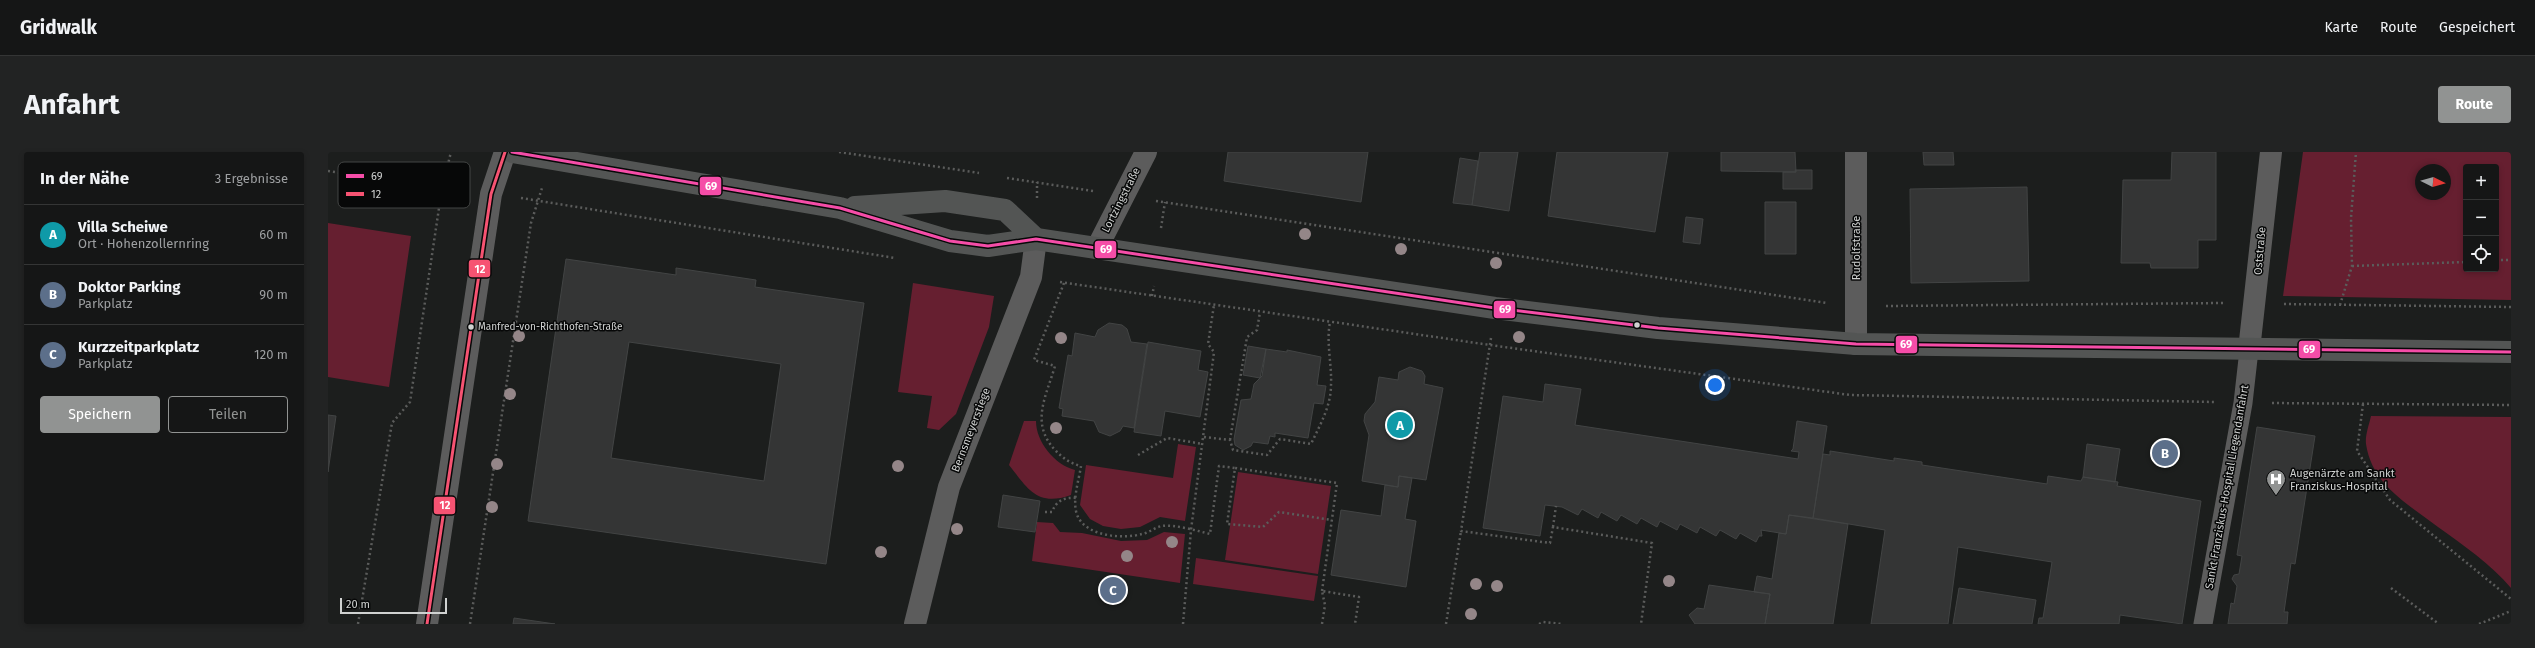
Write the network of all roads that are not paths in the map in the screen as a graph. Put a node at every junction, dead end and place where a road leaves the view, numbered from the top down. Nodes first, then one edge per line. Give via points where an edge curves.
1 (505, 152) edge
2 (512, 152) edge
3 (1146, 152) edge
4 (1856, 152) edge
5 (2270, 152) edge
6 (840, 208) junction
7 (1036, 239) junction
8 (1097, 248) junction
9 (1856, 344) junction
10 (2249, 350) junction
11 (2511, 352) edge
12 (427, 624) edge
13 (915, 624) edge
14 (2203, 624) edge

1 - 12 street via 492,194
2 - 6 main road
3 - 8 street, Lortzingstraße
4 - 9 street, Rudolfstraße
5 - 10 street, Oststraße via 2256,303
6 - 7 main road via 950,241 988,246
6 - 7 main road via 945,201 1005,210
7 - 8 main road
7 - 13 street, Bernsmeyerstiege via 1031,277 949,487
8 - 9 main road via 1495,308 1658,328
9 - 10 main road
10 - 11 main road
10 - 14 lane, Sankt Franziskus-Hospital Liegendanfahrt via 2243,403

